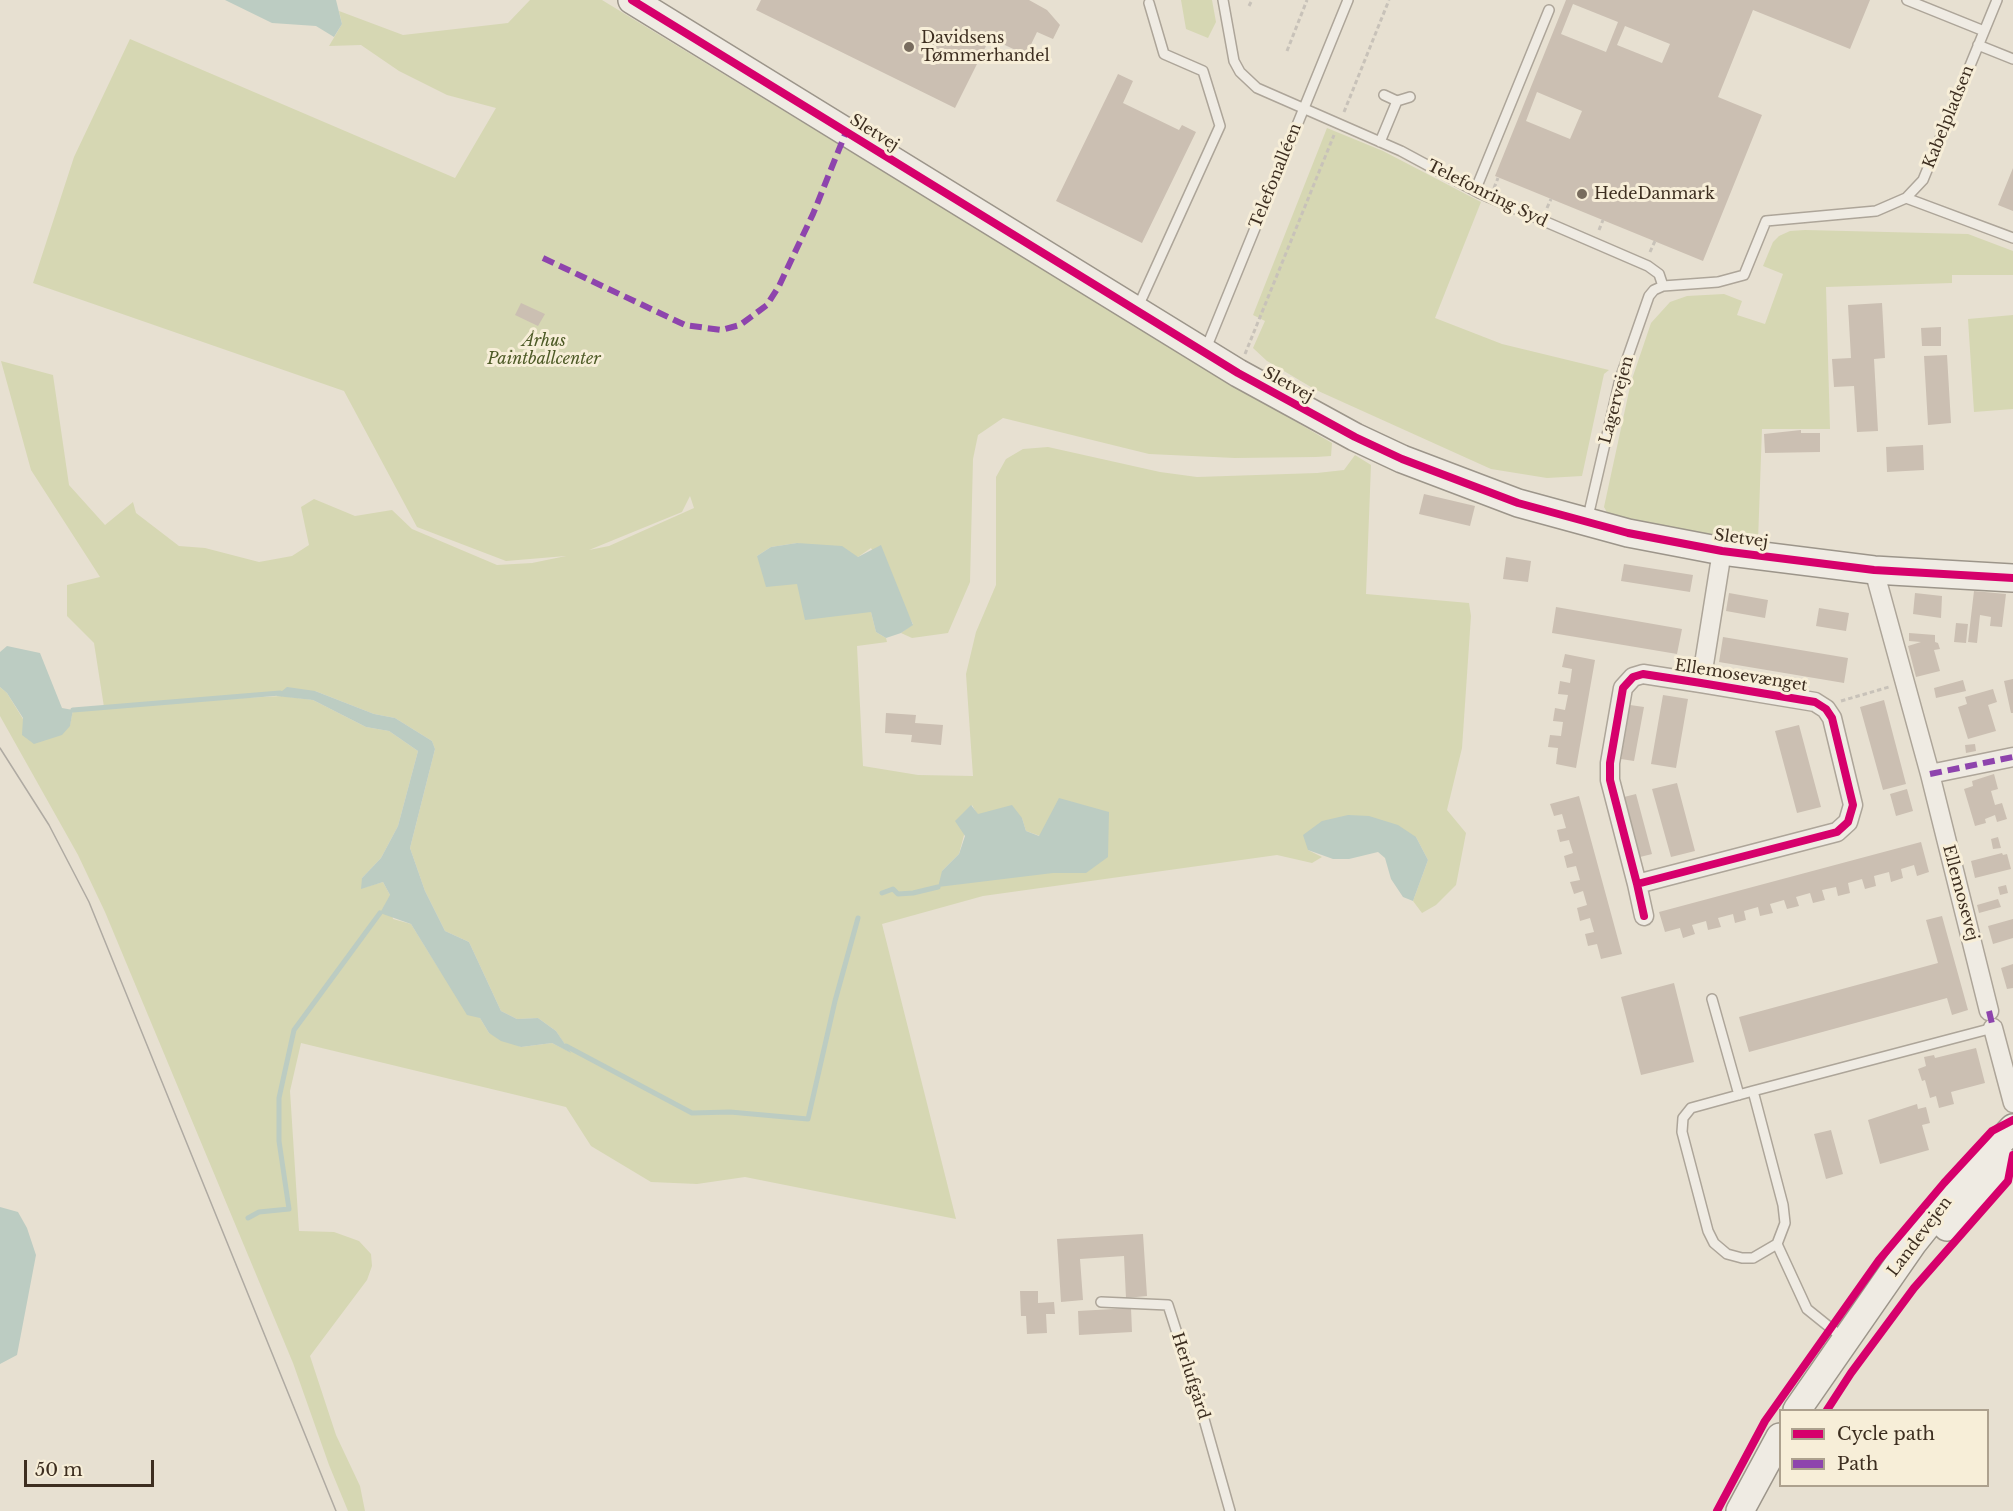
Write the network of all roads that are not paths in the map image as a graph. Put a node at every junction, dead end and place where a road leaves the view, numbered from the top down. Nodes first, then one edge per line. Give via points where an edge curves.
1 (632, 0) edge
2 (1223, 0) edge
3 (1348, 0) edge
4 (1907, 0) edge
5 (1996, 0) edge
6 (1149, 3) dead end
7 (1549, 10) dead end
8 (1984, 31) junction
9 (1978, 45) junction
10 (2013, 59) edge
11 (1384, 95) dead end
12 (1410, 97) dead end
13 (1397, 100) junction
14 (1303, 110) junction
15 (1380, 142) junction
16 (1475, 191) junction
17 (1906, 198) junction
18 (2013, 238) edge
19 (1663, 286) junction
20 (1136, 311) junction
21 (1205, 352) junction
22 (1587, 523) junction
23 (1722, 551) junction
24 (1874, 570) junction
25 (2013, 578) edge
26 (1701, 683) junction
27 (2013, 757) edge
28 (1930, 774) junction
29 (1637, 884) junction
30 (1644, 916) dead end
31 (1712, 999) dead end
32 (1991, 1020) junction
33 (1753, 1091) junction
34 (1738, 1095) junction
35 (2013, 1103) edge
36 (2009, 1140) edge
37 (1777, 1244) junction
38 (1101, 1302) dead end
39 (1845, 1339) junction
40 (1798, 1409) edge
41 (1779, 1439) edge
42 (1230, 1511) edge
43 (1740, 1511) edge

1 - 20 street, Sletvej
2 - 14 lane, Telefonring Syd via 1239,72 1257,88
3 - 14 lane, Telefonalléen
4 - 8 lane
5 - 8 lane, Kabelpladsen
6 - 20 lane via 1164,54 1203,71 1220,126
7 - 16 lane
8 - 9 lane, Kabelpladsen
9 - 10 lane
9 - 17 lane, Kabelpladsen via 1923,180
11 - 13 lane
12 - 13 lane
13 - 15 lane
14 - 15 lane, Telefonring Syd
14 - 21 lane, Telefonalléen
15 - 16 lane, Telefonring Syd
16 - 19 lane, Telefonring Syd via 1648,266 1659,274
17 - 18 lane
17 - 19 lane, Kabelpladsen via 1876,211 1766,221 1744,275 1718,282
19 - 22 lane, Lagervejen via 1648,296 1620,379
20 - 21 street, Sletvej
21 - 22 street, Sletvej via 1355,437 1402,459 1484,491
22 - 23 street, Sletvej
23 - 24 street, Sletvej
23 - 26 street, Ellemosevænget
24 - 25 street, Sletvej
24 - 28 street, Ellemosevej
26 - 29 street, Ellemosevænget via 1643,674 1633,677 1623,688 1610,780
26 - 29 street, Ellemosevænget via 1815,702 1826,709 1832,718 1853,805 1848,822 1836,832
27 - 28 street
28 - 32 street, Ellemosevej
29 - 30 street, Ellemosevænget
31 - 34 lane
32 - 33 lane
32 - 35 street, Ellemosevej
33 - 34 lane
33 - 37 lane via 1785,1214
34 - 37 lane via 1691,1108 1683,1118 1682,1132 1714,1243 1727,1254 1742,1258 1753,1258
36 - 39 street, Landevejen
37 - 39 lane via 1807,1309
38 - 42 lane, Herlufgård via 1168,1305
39 - 40 street, Landevejen
41 - 43 street

